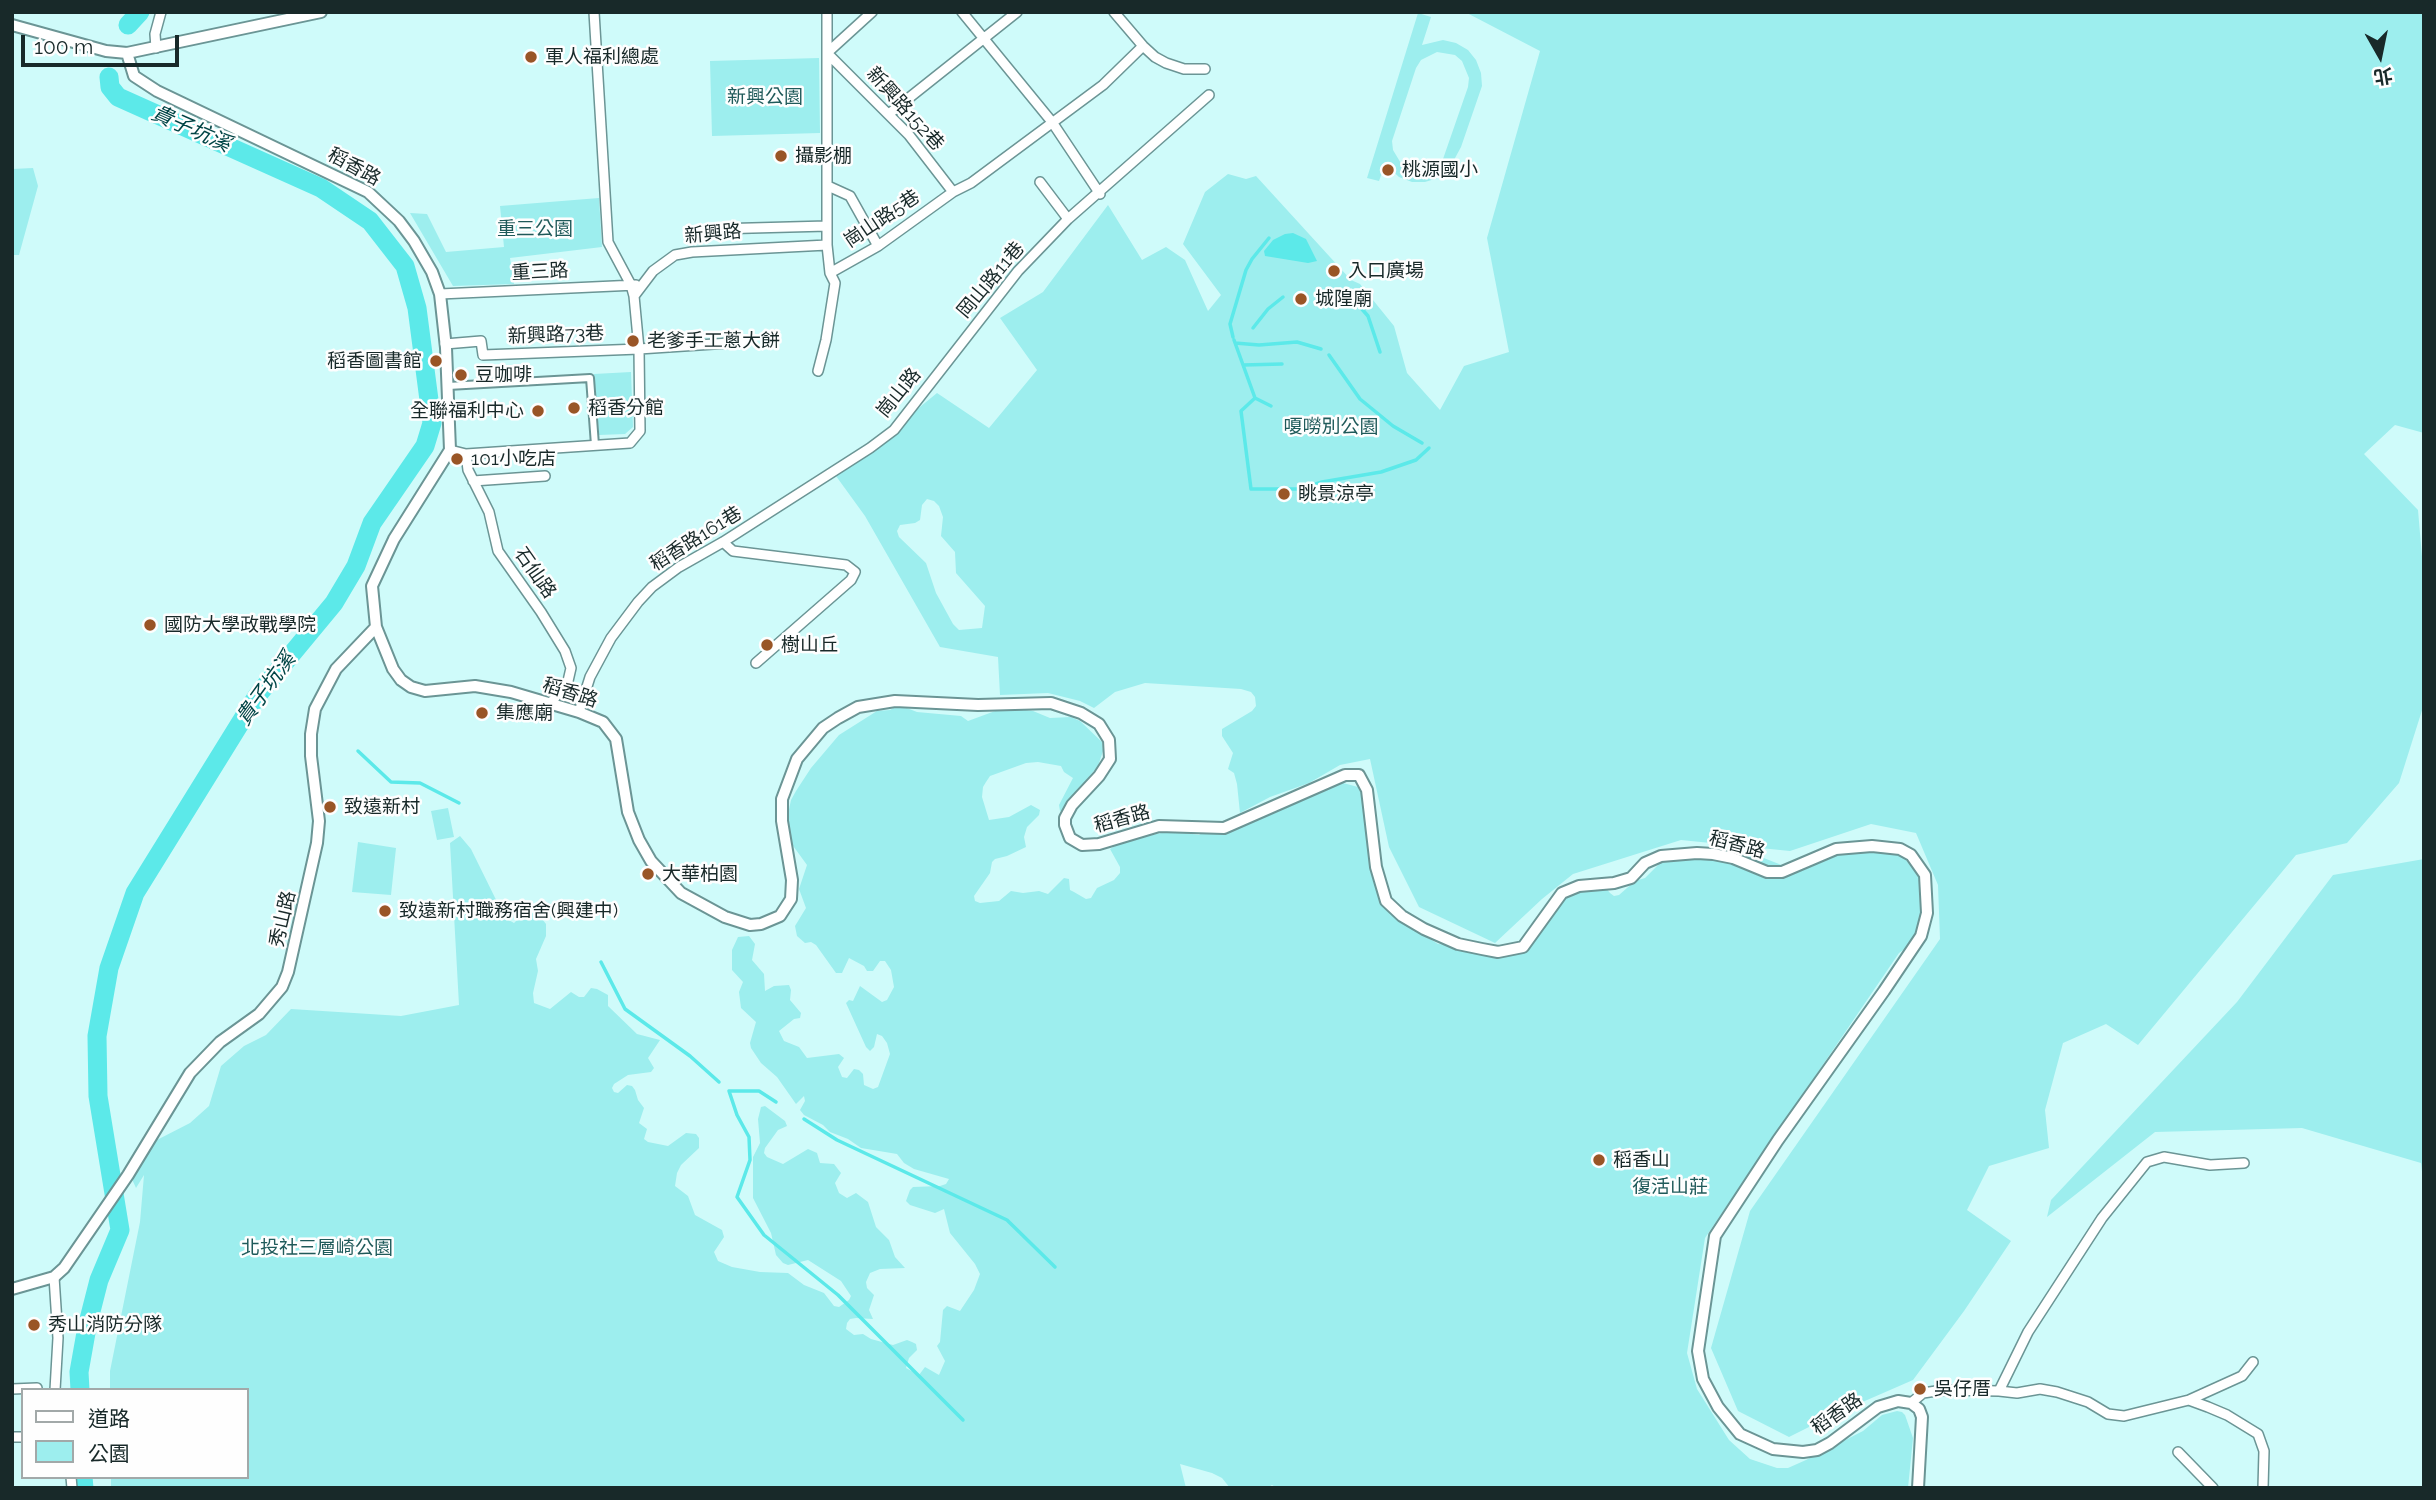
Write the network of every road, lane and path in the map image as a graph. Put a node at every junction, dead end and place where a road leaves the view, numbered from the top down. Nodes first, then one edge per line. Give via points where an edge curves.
1 (161, 12) edge
2 (321, 12) edge
3 (594, 12) edge
4 (827, 12) edge
5 (872, 12) edge
6 (962, 12) edge
7 (1017, 12) edge
8 (1114, 12) edge
9 (12, 26) edge
10 (984, 39) junction
11 (1143, 46) junction
12 (156, 48) junction
13 (827, 52) junction
14 (127, 53) junction
15 (1205, 69) dead end
16 (1209, 94) dead end
17 (890, 113) junction
18 (1052, 122) junction
19 (1040, 182) dead end
20 (828, 186) junction
21 (953, 192) junction
22 (1099, 193) junction
23 (1068, 219) junction
24 (827, 226) junction
25 (715, 229) dead end
26 (827, 245) junction
27 (878, 246) junction
28 (830, 273) junction
29 (636, 285) junction
30 (440, 294) junction
31 (744, 342) dead end
32 (445, 344) junction
33 (639, 349) junction
34 (944, 365) joint
35 (818, 371) dead end
36 (448, 386) junction
37 (880, 439) joint
38 (595, 445) junction
39 (450, 450) junction
40 (466, 454) junction
41 (545, 476) dead end
42 (473, 481) junction
43 (723, 542) junction
44 (376, 626) junction
45 (755, 663) dead end
46 (550, 704) junction
47 (579, 712) junction
48 (2244, 1163) dead end
49 (54, 1278) junction
50 (12, 1289) edge
51 (2253, 1362) dead end
52 (55, 1388) edge
53 (1999, 1391) junction
54 (2189, 1400) junction
55 (1911, 1403) junction
56 (2178, 1452) dead end
57 (1918, 1488) edge
58 (2213, 1488) edge
59 (2263, 1488) edge

1 - 12 street
2 - 12 street
3 - 29 street via 608,242
4 - 13 street
5 - 13 street
6 - 10 street
7 - 10 street
8 - 11 street
9 - 14 street
10 - 17 street
10 - 18 street
11 - 15 street via 1166,63
11 - 18 street, 崗山路5巷 via 1103,85
12 - 14 street
13 - 17 street, 新興路152巷
13 - 20 street
14 - 30 street, 稻香路 via 134,76 157,91 368,191 414,241
16 - 22 street, 岡山路11巷
17 - 21 street, 新興路152巷
18 - 21 street, 崗山路5巷
18 - 22 street
19 - 23 street
20 - 24 street
20 - 27 street via 850,196
21 - 27 street, 崗山路5巷
22 - 23 street, 岡山路11巷
23 - 34 street, 岡山路11巷 via 1018,271
24 - 25 street
24 - 26 street
26 - 28 street
26 - 29 street, 新興路 via 675,256
27 - 28 street, 崗山路5巷
28 - 35 street via 835,282
29 - 30 street, 重三路
29 - 33 street, 新興路
30 - 32 street, 稻香路
31 - 33 street
32 - 33 street, 新興路73巷 via 481,341 483,355
32 - 36 street, 稻香路
33 - 38 street, 新興路 via 640,431 630,443
34 - 37 street, 崗山路 via 894,430
36 - 38 street via 590,378
36 - 39 street, 稻香路
37 - 43 street, 稻香路161巷
38 - 40 street, 新興路
39 - 40 street, 新興路
39 - 44 street, 稻香路 via 378,571 372,586
40 - 42 street, 石仙路
41 - 42 street
42 - 46 street, 石仙路 via 489,512 498,551 568,659 568,681
43 - 45 street via 733,551 846,565 855,572
43 - 47 street, 稻香路161巷 via 679,567 638,602 590,677
44 - 46 street, 稻香路 via 393,669 411,687 425,691 475,686
44 - 49 street, 秀山路 via 336,669 315,709 311,756 319,821 317,843 282,987 259,1014 220,1042 190,1073 124,1180
46 - 47 street, 稻香路
47 - 55 street, 稻香路 via 603,722 616,739 628,812 639,840 663,876 681,893 750,925 780,916 792,899 782,799 797,758 838,718 858,707 894,701 1051,703 1099,724 1109,740 1110,759 1065,818 1067,833 1082,845 1159,826 1224,828 1345,775 1359,775 1367,790 1376,867 1386,901 1424,929 1458,944 1498,952 1523,947 1562,893 1631,878 1644,863 1661,856 1713,855 1782,872 1836,849 1900,849 1911,855 1925,875 1927,912 1920,936 1715,1236 1698,1351 1703,1379 1718,1407 1740,1434 1773,1449 1817,1450 1878,1407 1898,1401
48 - 53 street via 2210,1165 2164,1157 2147,1162 2102,1218 2028,1332
49 - 50 street
49 - 52 street
51 - 54 street via 2242,1376
53 - 54 street via 2057,1392 2108,1414 2124,1416
53 - 55 street via 1943,1390 1923,1393
54 - 59 street via 2258,1434 2264,1451
55 - 57 street via 1922,1417
56 - 58 street

